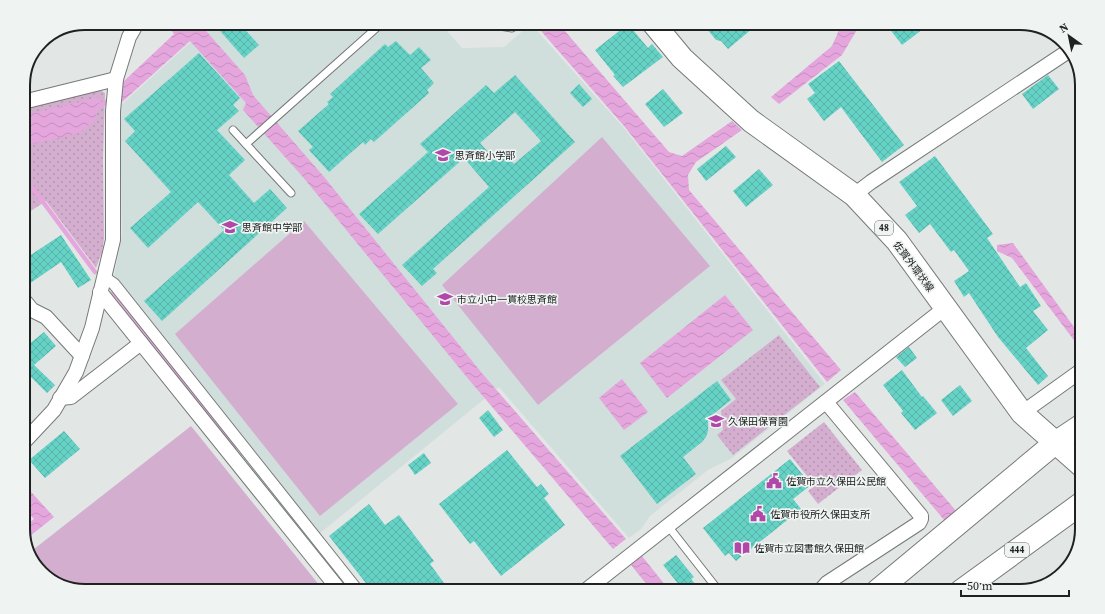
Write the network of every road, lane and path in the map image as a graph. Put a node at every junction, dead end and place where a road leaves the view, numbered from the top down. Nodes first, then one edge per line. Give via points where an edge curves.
1 (133, 30) edge
2 (374, 30) edge
3 (659, 30) edge
4 (1061, 56) edge
5 (115, 82) junction
6 (30, 100) edge
7 (233, 130) dead end
8 (246, 144) junction
9 (291, 193) dead end
10 (854, 195) junction
11 (104, 276) junction
12 (100, 292) junction
13 (30, 308) edge
14 (945, 308) junction
15 (141, 344) junction
16 (82, 356) junction
17 (1075, 375) edge
18 (60, 398) junction
19 (826, 402) junction
20 (1022, 413) junction
21 (1075, 430) edge
22 (30, 436) edge
23 (1055, 443) junction
24 (1075, 460) edge
25 (1075, 508) edge
26 (668, 526) junction
27 (334, 584) edge
28 (352, 584) edge
29 (594, 584) edge
30 (713, 584) edge
31 (826, 584) edge
32 (884, 584) edge
33 (971, 584) edge

1 - 5 street
2 - 8 lane
3 - 10 main road, 佐賀外環状線 / 48 via 682,58 751,120
4 - 10 street
5 - 6 street
5 - 11 street via 113,240
7 - 8 lane
8 - 9 lane
10 - 14 main road, 佐賀外環状線 / 48 via 896,242
11 - 12 street
11 - 28 street via 114,284
12 - 15 street
12 - 16 street via 92,328
13 - 16 street via 46,317
14 - 19 street
14 - 20 main road, 佐賀外環状線 / 48
15 - 18 street via 71,397
15 - 27 street
16 - 18 street via 76,372
17 - 20 street
18 - 22 street via 54,410
19 - 26 street
19 - 31 street via 921,519 919,523
20 - 23 main road, 佐賀外環状線 / 48
21 - 23 main road
23 - 24 main road, 佐賀外環状線 / 48
23 - 32 main road
25 - 33 main road, 444
26 - 29 street
26 - 30 lane

